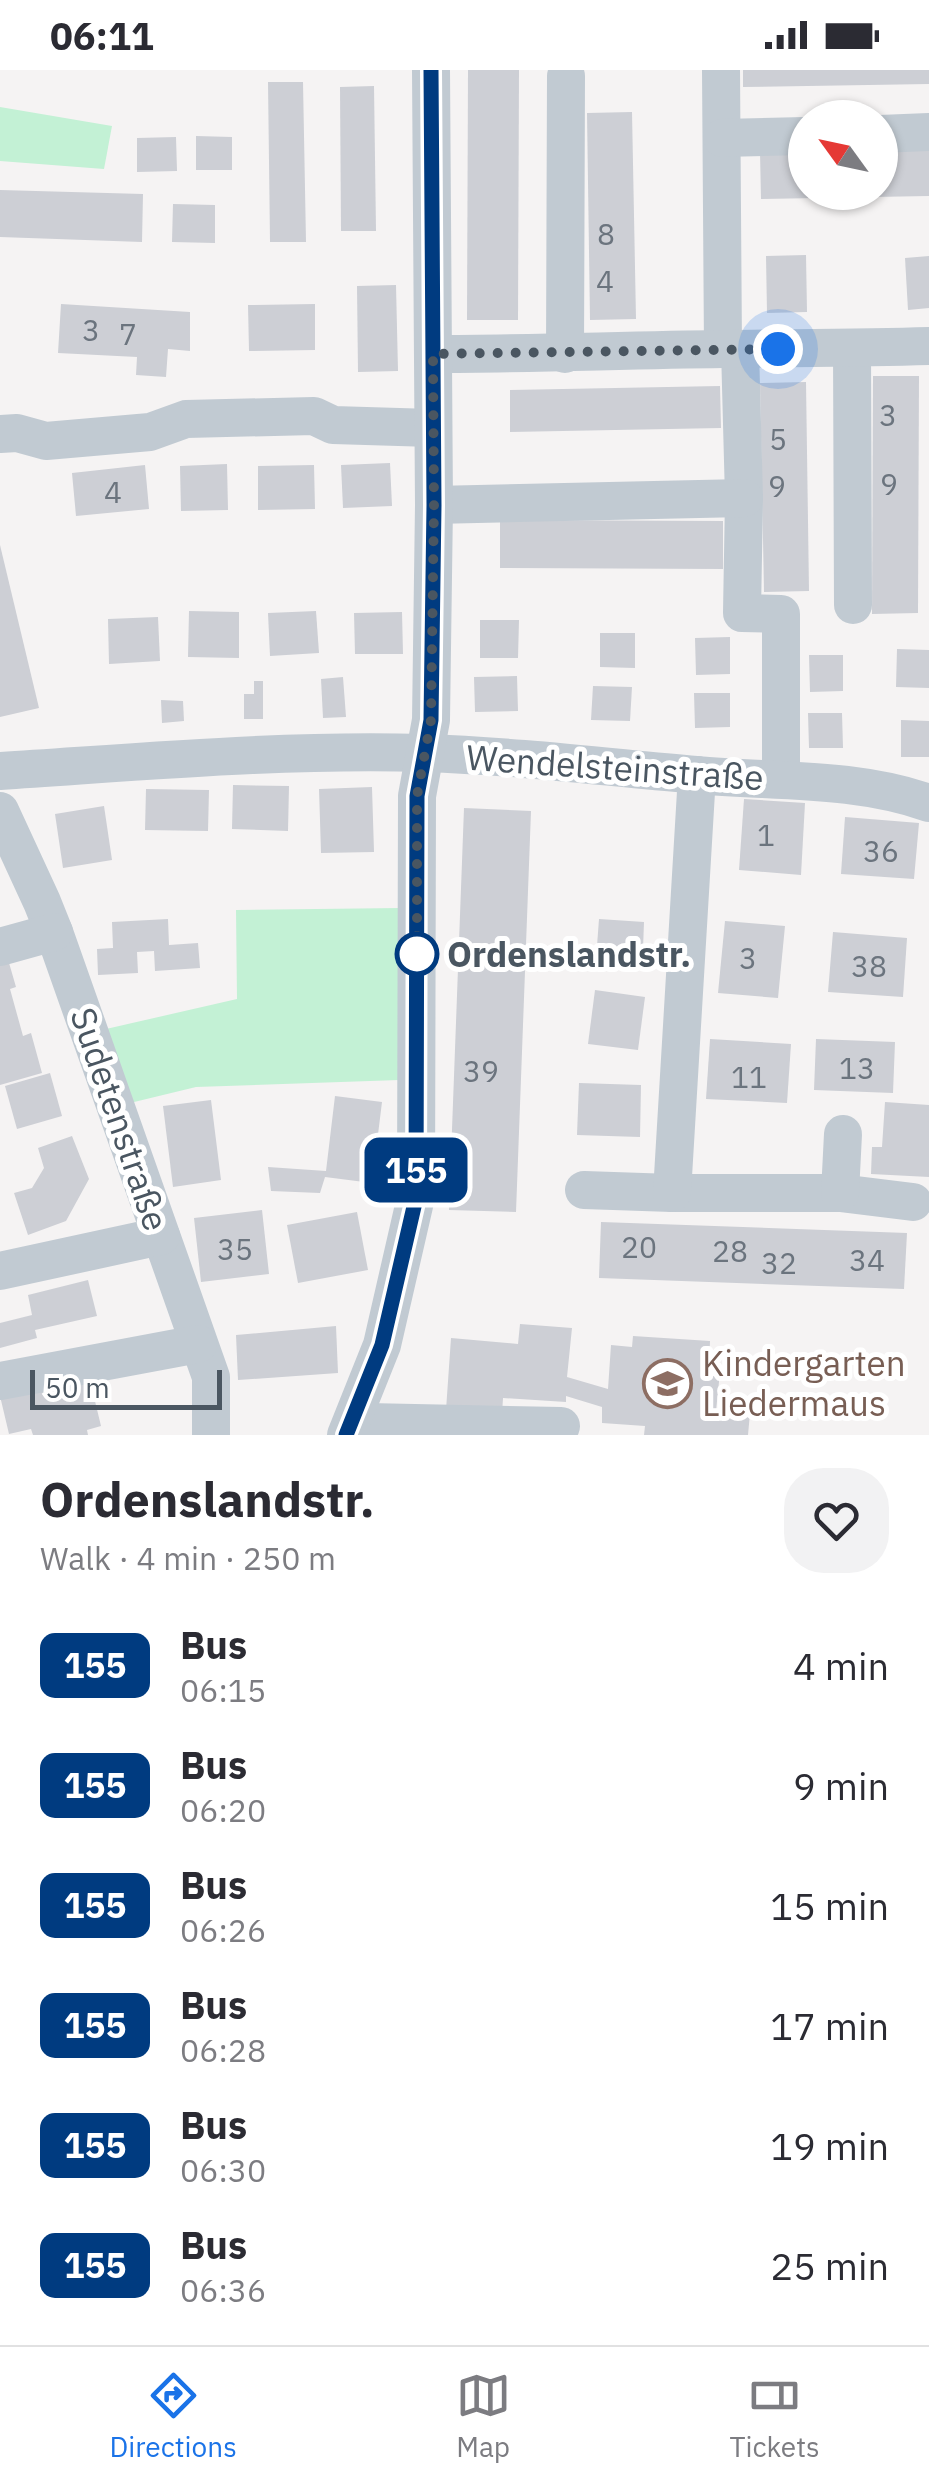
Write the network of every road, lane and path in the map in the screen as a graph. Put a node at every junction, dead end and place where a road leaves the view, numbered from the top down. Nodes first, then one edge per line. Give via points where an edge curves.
1 (431, 70) edge
2 (721, 70) edge
3 (566, 76) dead end
4 (929, 132) edge
5 (898, 133) edge
6 (788, 136) edge
7 (722, 138) junction
8 (929, 346) edge
9 (732, 349) junction
10 (852, 349) junction
11 (433, 354) junction
12 (564, 354) junction
13 (432, 428) junction
14 (0, 434) edge
15 (744, 498) junction
16 (434, 505) junction
17 (853, 605) dead end
18 (425, 753) junction
19 (0, 772) edge
20 (697, 775) junction
21 (781, 779) junction
22 (929, 803) edge
23 (0, 811) edge
24 (54, 932) junction
25 (0, 947) edge
26 (844, 1134) dead end
27 (584, 1190) dead end
28 (672, 1193) junction
29 (840, 1194) junction
30 (913, 1202) dead end
31 (161, 1236) junction
32 (0, 1271) edge
33 (198, 1344) junction
34 (0, 1381) edge
35 (350, 1425) edge
36 (561, 1426) dead end
37 (210, 1435) edge

1 - 11 street
2 - 7 street
3 - 12 street
4 - 5 street
6 - 7 street
7 - 9 street
8 - 10 street
9 - 10 street
9 - 12 street
9 - 15 street
10 - 17 street
11 - 12 street
11 - 13 street
13 - 14 street via 333,426 314,416 186,419 150,432 46,441
13 - 16 street
15 - 16 street
15 - 21 street via 742,613 781,614
16 - 18 street
18 - 19 street, Wendelsteinstraße via 239,756
18 - 20 street, Wendelsteinstraße
18 - 35 street via 417,796 416,1198 382,1345
20 - 21 street, Wendelsteinstraße
20 - 28 street
21 - 22 street, Wendelsteinstraße
23 - 24 street, Sudetenstraße
24 - 25 street
24 - 31 street, Sudetenstraße
26 - 29 street
27 - 28 street
28 - 29 street
29 - 30 street
31 - 32 street
31 - 33 street, Sudetenstraße
33 - 34 street
33 - 37 street, Sudetenstraße via 210,1377
35 - 36 street

